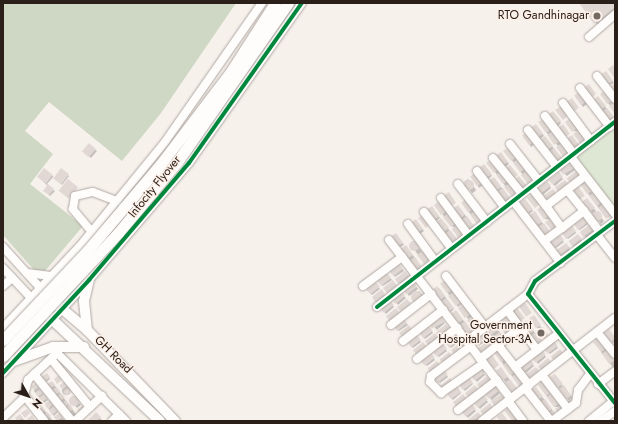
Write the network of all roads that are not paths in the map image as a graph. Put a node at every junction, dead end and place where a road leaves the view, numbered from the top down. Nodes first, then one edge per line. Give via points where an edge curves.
1 (262, 3) edge
2 (275, 3) edge
3 (288, 3) edge
4 (302, 3) edge
5 (615, 14) edge
6 (589, 37) dead end
7 (597, 76) dead end
8 (580, 88) dead end
9 (615, 99) edge
10 (563, 103) dead end
11 (545, 116) dead end
12 (612, 125) edge
13 (528, 130) dead end
14 (592, 141) junction
15 (510, 144) dead end
16 (572, 155) junction
17 (494, 158) dead end
18 (557, 167) junction
19 (477, 171) dead end
20 (585, 176) junction
21 (539, 181) junction
22 (458, 184) dead end
23 (531, 187) junction
24 (567, 190) junction
25 (522, 194) junction
26 (440, 198) dead end
27 (117, 201) junction
28 (513, 201) junction
29 (546, 206) junction
30 (505, 208) junction
31 (584, 211) junction
32 (424, 212) dead end
33 (615, 214) edge
34 (615, 221) edge
35 (487, 222) junction
36 (408, 224) dead end
37 (562, 228) junction
38 (92, 232) junction
39 (599, 234) junction
40 (469, 236) junction
41 (389, 240) dead end
42 (544, 241) junction
43 (3, 247) edge
44 (452, 248) junction
45 (402, 257) junction
46 (615, 258) edge
47 (435, 261) junction
48 (561, 263) junction
49 (3, 268) edge
50 (26, 273) junction
51 (53, 276) junction
52 (417, 276) junction
53 (446, 276) dead end
54 (12, 278) junction
55 (89, 280) junction
56 (3, 286) edge
57 (363, 286) dead end
58 (43, 291) junction
59 (431, 294) junction
60 (528, 294) junction
61 (33, 301) junction
62 (377, 307) dead end
63 (63, 309) junction
64 (443, 310) junction
65 (507, 310) junction
66 (615, 318) edge
67 (53, 319) junction
68 (391, 325) dead end
69 (485, 327) junction
70 (3, 328) edge
71 (457, 328) junction
72 (520, 328) junction
73 (87, 330) junction
74 (597, 332) junction
75 (558, 334) junction
76 (3, 340) edge
77 (403, 341) dead end
78 (469, 344) junction
79 (498, 345) junction
80 (84, 347) junction
81 (538, 350) junction
82 (572, 351) junction
83 (55, 353) junction
84 (615, 354) edge
85 (3, 356) edge
86 (417, 359) dead end
87 (14, 360) junction
88 (482, 361) junction
89 (515, 367) junction
90 (615, 371) edge
91 (3, 373) edge
92 (34, 374) junction
93 (590, 374) junction
94 (542, 375) junction
95 (497, 380) junction
96 (598, 384) junction
97 (527, 386) junction
98 (24, 395) junction
99 (102, 396) junction
100 (510, 400) junction
101 (615, 402) edge
102 (90, 407) junction
103 (568, 409) junction
104 (458, 410) dead end
105 (615, 411) edge
106 (119, 414) junction
107 (8, 418) edge
108 (492, 418) edge
109 (44, 421) edge
110 (74, 421) edge
111 (112, 421) edge
112 (126, 421) edge
113 (160, 421) edge
114 (176, 421) edge
115 (482, 421) edge
116 (523, 421) edge
117 (551, 421) edge
118 (589, 421) edge
119 (601, 421) edge

1 - 27 street via 200,94
2 - 76 highway, Infocity Flyover, bridge via 232,70 160,165 87,251
3 - 85 highway, Infocity Flyover, bridge via 177,162 118,233
4 - 55 street via 189,163
5 - 6 street
7 - 9 street
8 - 12 street
10 - 14 street
11 - 16 street
12 - 14 street
13 - 18 street
14 - 16 street
15 - 21 street
16 - 18 street
16 - 20 street
17 - 25 street
18 - 21 street
19 - 30 street
20 - 24 street
20 - 33 street
21 - 23 street
22 - 35 street
23 - 25 street
23 - 29 street
24 - 29 street
24 - 31 street
25 - 28 street
26 - 40 street
27 - 38 street
27 - 38 street via 93,192 75,196 73,209
28 - 30 street
28 - 42 street
29 - 37 street
30 - 35 street
31 - 37 street
31 - 39 street
32 - 44 street
34 - 39 street
35 - 40 street
36 - 47 street
37 - 42 street
38 - 51 street
39 - 46 street
39 - 48 street
40 - 44 street
41 - 45 street
42 - 48 street
43 - 50 street
44 - 47 street
45 - 52 street
45 - 57 street
47 - 52 street
48 - 60 street via 535,281
49 - 54 street
50 - 51 street
50 - 58 street
51 - 58 street
52 - 59 street
52 - 62 street
53 - 69 street
54 - 56 street
54 - 61 street
55 - 63 street
55 - 73 main road via 84,301
58 - 61 street
58 - 63 main road, GH Road
59 - 64 street
59 - 68 street
60 - 65 street
60 - 75 street
61 - 67 main road, GH Road
61 - 70 street
63 - 67 street
63 - 73 main road, GH Road
64 - 71 street
64 - 77 street
65 - 69 street
65 - 72 street
66 - 74 street
67 - 80 main road, GH Road
67 - 87 street
69 - 78 street
71 - 78 street
71 - 86 street
72 - 79 street
72 - 81 street
73 - 114 main road, GH Road
74 - 82 street
74 - 84 street
75 - 81 street
75 - 82 street
78 - 88 street
78 - 88 street via 431,376 430,382 442,393
79 - 88 street
79 - 89 street
80 - 83 main road
80 - 113 main road, GH Road
81 - 89 street
82 - 93 street
82 - 94 street
83 - 87 main road
83 - 92 street
83 - 99 street
83 - 102 street
87 - 91 street
88 - 95 street
89 - 97 street
90 - 96 street
92 - 98 street via 24,385
92 - 110 street
93 - 96 street
93 - 103 street via 578,390 577,402
94 - 97 street
94 - 103 street
95 - 100 street
95 - 104 street
96 - 101 street
97 - 100 street
97 - 117 street
98 - 107 street
98 - 109 street
99 - 102 street
99 - 106 street
100 - 108 street
100 - 116 street
101 - 118 street
102 - 110 street
103 - 117 street
105 - 119 street
106 - 111 street
106 - 112 street
108 - 115 street

